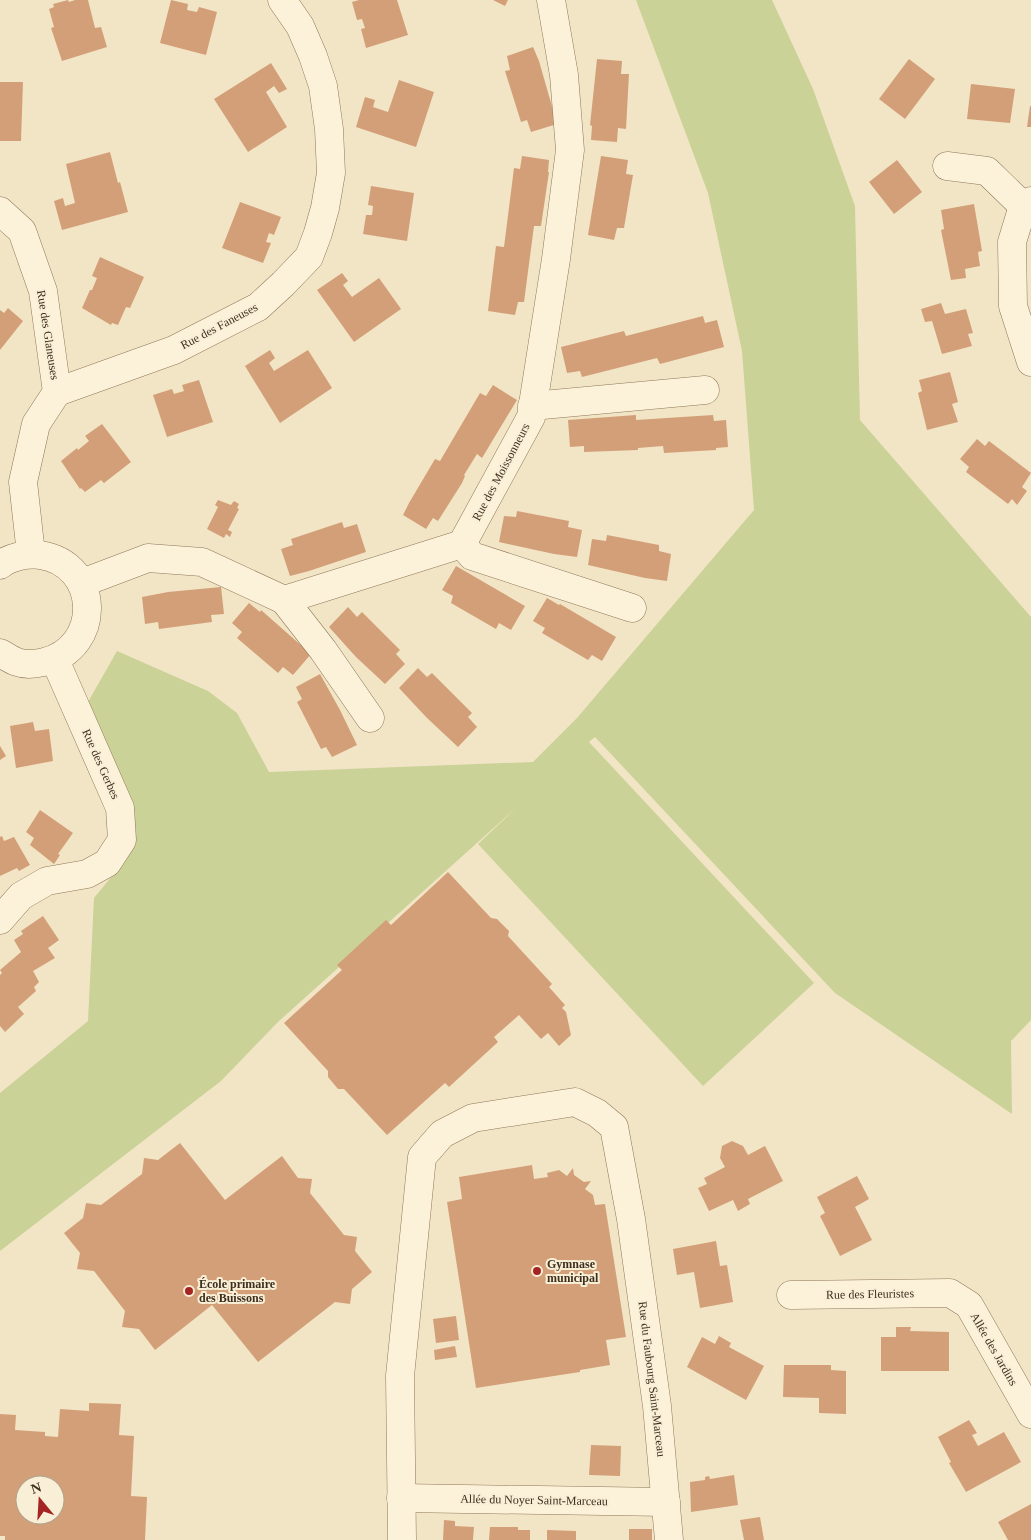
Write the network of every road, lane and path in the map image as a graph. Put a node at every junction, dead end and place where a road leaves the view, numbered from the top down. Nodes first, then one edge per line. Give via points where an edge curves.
1 (282, 0) edge
2 (551, 0) edge
3 (947, 166) dead end
4 (1027, 204) edge
5 (0, 211) edge
6 (1031, 362) edge
7 (705, 390) dead end
8 (57, 392) junction
9 (532, 406) junction
10 (462, 544) junction
11 (31, 554) junction
12 (0, 565) edge
13 (82, 583) junction
14 (284, 600) junction
15 (632, 608) dead end
16 (0, 653) edge
17 (55, 660) junction
18 (370, 718) dead end
19 (0, 920) edge
20 (950, 1293) joint
21 (791, 1294) dead end
22 (1031, 1414) edge
23 (401, 1498) junction
24 (666, 1502) junction
25 (402, 1540) edge
26 (669, 1540) edge

1 - 8 street, Rue des Faneuses via 300,26 313,56 323,86 329,129 327,199 309,257 258,307 174,350
2 - 9 street, Rue des Moissonneurs via 564,75 570,150
3 - 4 street via 987,171
4 - 6 street via 1012,242 1013,306
5 - 8 street, Rue des Glaneuses via 22,232 43,291
7 - 9 street
8 - 11 street, Rue des Glaneuses via 36,424 23,482
9 - 10 street, Rue des Moissonneurs via 531,417
10 - 14 street
10 - 15 street via 472,556
11 - 12 street
11 - 13 street via 52,557 68,566
13 - 14 street via 148,558 184,560 202,562
13 - 17 street via 87,596 88,616 79,639
14 - 18 street
16 - 17 street via 18,662 38,664
17 - 19 street, Rue des Gerbes via 120,808 122,840 107,863 87,874 47,881 21,896
20 - 21 street, Rue des Fleuristes
20 - 22 street, Allée des Jardins via 969,1306
23 - 24 street, Allée du Noyer Saint-Marceau
23 - 24 street, Rue du Faubourg Saint-Marceau via 400,1376 422,1158 442,1134 472,1118 575,1102 597,1113 614,1127 631,1219 657,1406
23 - 25 street, Rue du Faubourg Saint-Marceau
24 - 26 street, Rue du Faubourg Saint-Marceau

